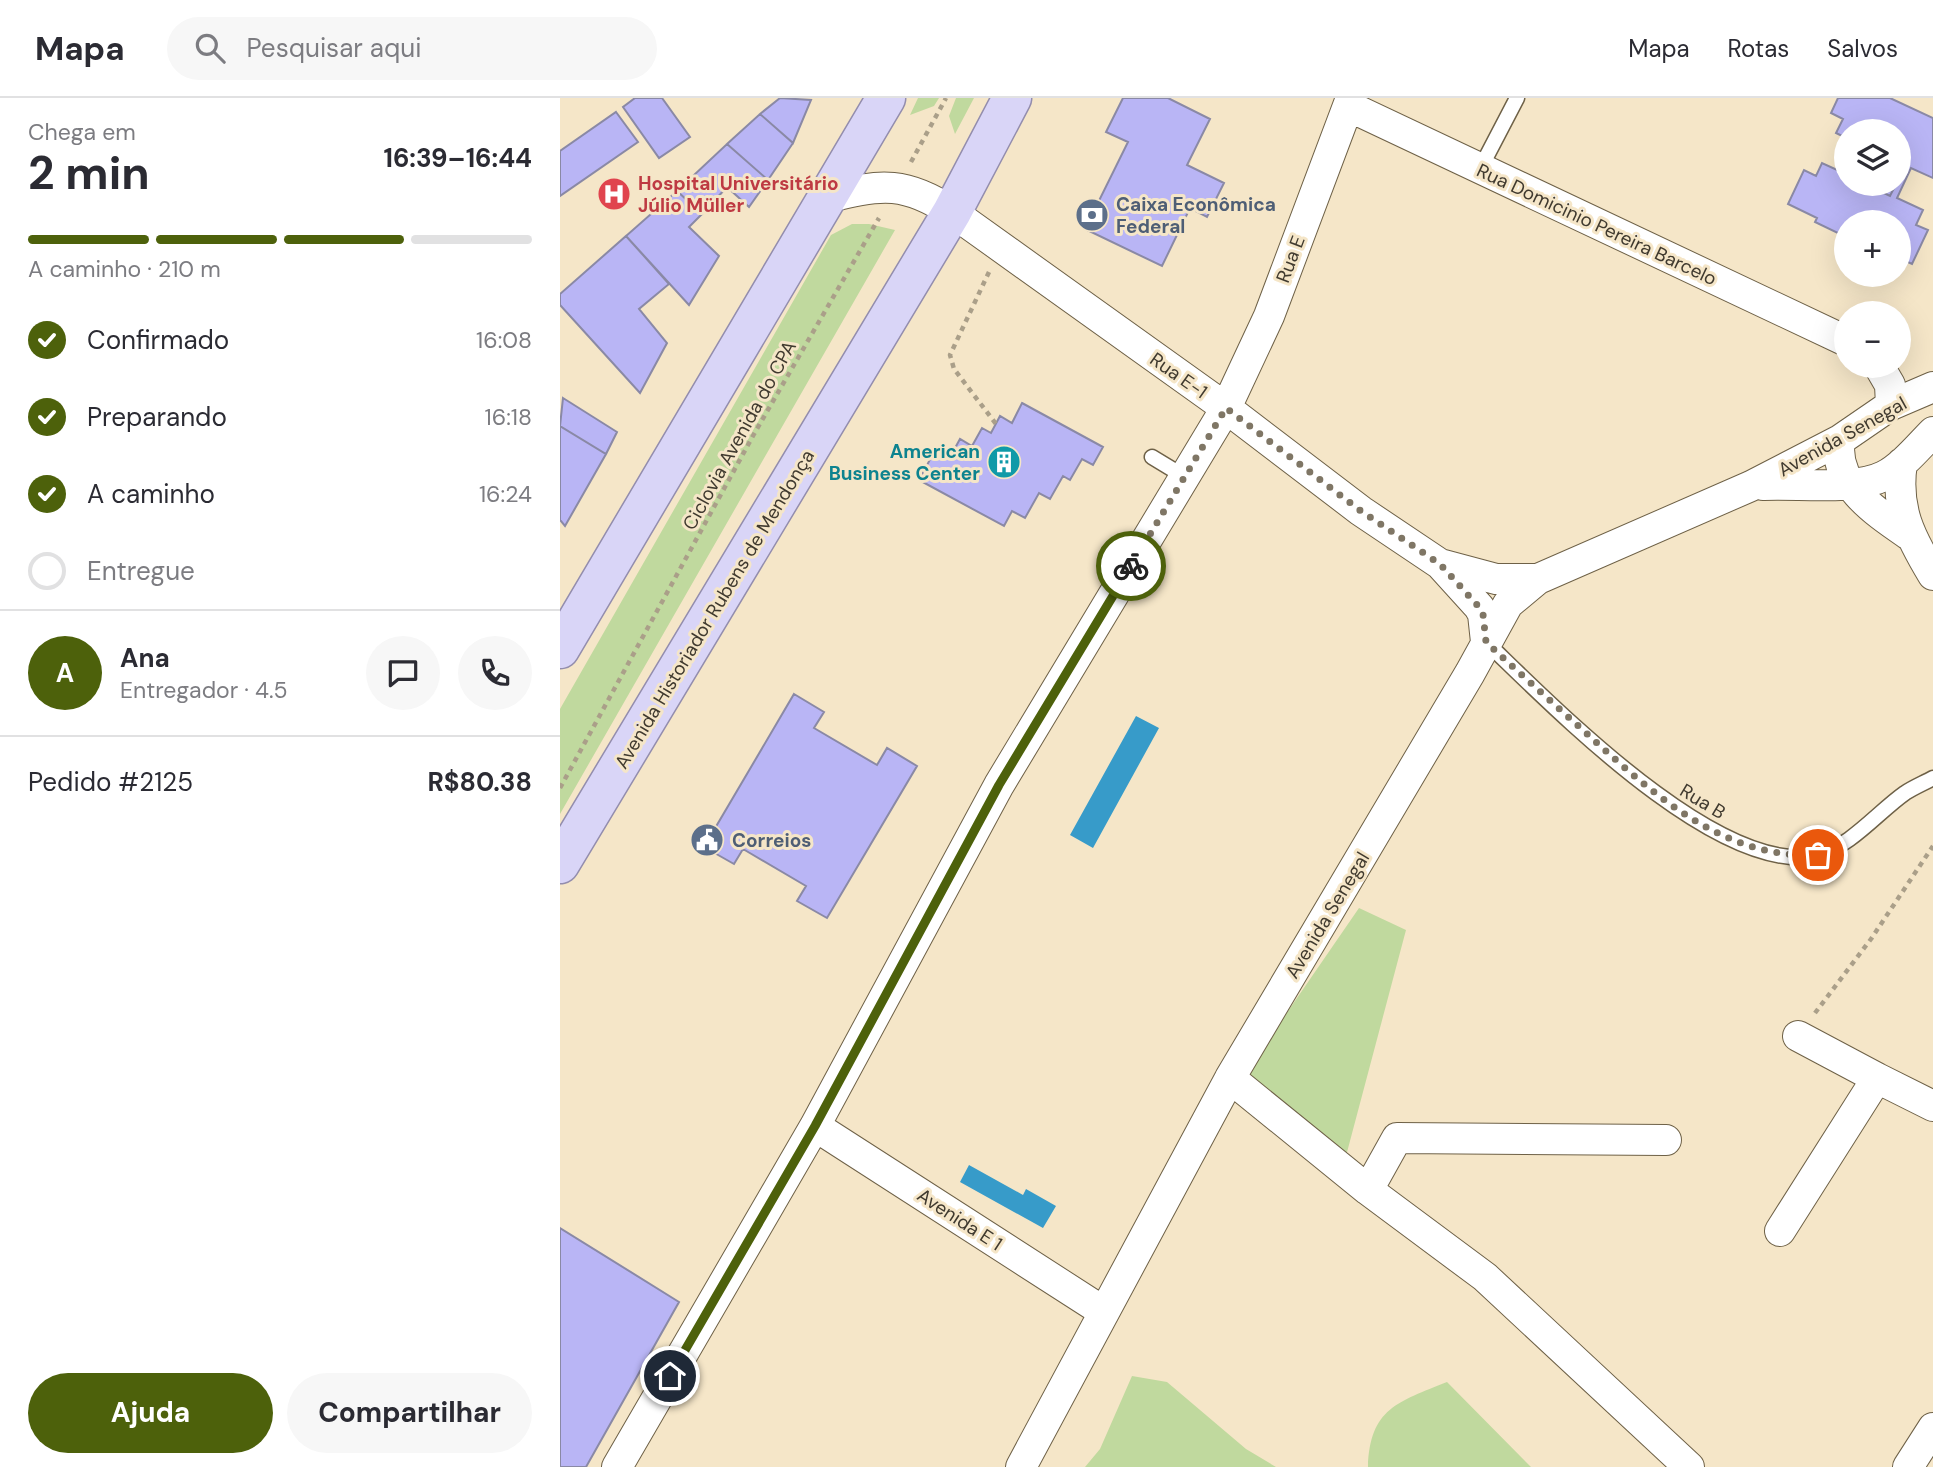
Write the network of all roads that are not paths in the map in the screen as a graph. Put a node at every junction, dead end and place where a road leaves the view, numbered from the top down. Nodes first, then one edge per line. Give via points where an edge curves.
1 (886, 98) edge
2 (1012, 98) edge
3 (1517, 98) edge
4 (1349, 102) edge
5 (1480, 169) junction
6 (830, 197) junction
7 (952, 212) junction
8 (1834, 335) edge
9 (1886, 378) edge
10 (1930, 396) edge
11 (1891, 405) junction
12 (1226, 408) junction
13 (1933, 432) edge
14 (1840, 440) junction
15 (1152, 457) dead end
16 (1902, 463) junction
17 (1185, 477) junction
18 (1849, 485) junction
19 (1751, 486) junction
20 (1909, 535) junction
21 (1440, 564) junction
22 (1933, 575) edge
23 (1538, 579) junction
24 (564, 636) edge
25 (1486, 642) junction
26 (1933, 778) edge
27 (560, 864) edge
28 (1798, 1036) road end
29 (1230, 1078) junction
30 (1877, 1078) junction
31 (1933, 1106) edge
32 (815, 1126) junction
33 (1665, 1140) dead end
34 (1368, 1190) junction
35 (1780, 1231) dead end
36 (1104, 1312) junction
37 (1933, 1428) edge
38 (617, 1467) edge
39 (1021, 1467) edge
40 (1689, 1467) edge
41 (1908, 1467) edge

1 - 6 main road
2 - 7 main road, Avenida Historiador Rubens de Mendonça
3 - 5 lane
4 - 5 street, Rua Domicinio Pereira Barcelo
4 - 12 street, Rua E via 1269,316
5 - 8 street, Rua Domicinio Pereira Barcelo
6 - 7 street, Rua E-1 via 875,186 896,188 929,197
6 - 24 main road
7 - 12 street, Rua E-1
7 - 27 main road, Avenida Historiador Rubens de Mendonça
9 - 11 street
10 - 11 street, Avenida Senegal
11 - 14 street, Avenida Senegal
12 - 17 street, Rua E
12 - 21 street, Rua E-1 via 1361,511
13 - 16 street, Avenida Senegal
14 - 18 street via 1840,461
14 - 19 street, Avenida Senegal
15 - 17 lane
16 - 18 street, Avenida Senegal via 1886,475
16 - 20 street via 1900,495
17 - 32 street, Rua E via 999,785
18 - 19 street, Avenida Senegal
18 - 20 street
19 - 23 street, Avenida Senegal
20 - 22 street
21 - 23 street, Rua E-1 via 1496,579
21 - 25 street, Rua E-1 via 1479,607
23 - 25 street, Avenida Senegal via 1508,604
25 - 26 lane, Rua B via 1645,786 1702,826 1755,849 1818,855 1844,842 1906,792
25 - 29 street, Avenida Senegal
28 - 30 street
29 - 34 street
29 - 36 street, Avenida Senegal
30 - 31 street
30 - 35 street
32 - 36 street, Avenida E 1
32 - 38 street, Rua E
33 - 34 street via 1397,1138
34 - 40 street via 1485,1277
36 - 39 street, Avenida Senegal
37 - 41 street

